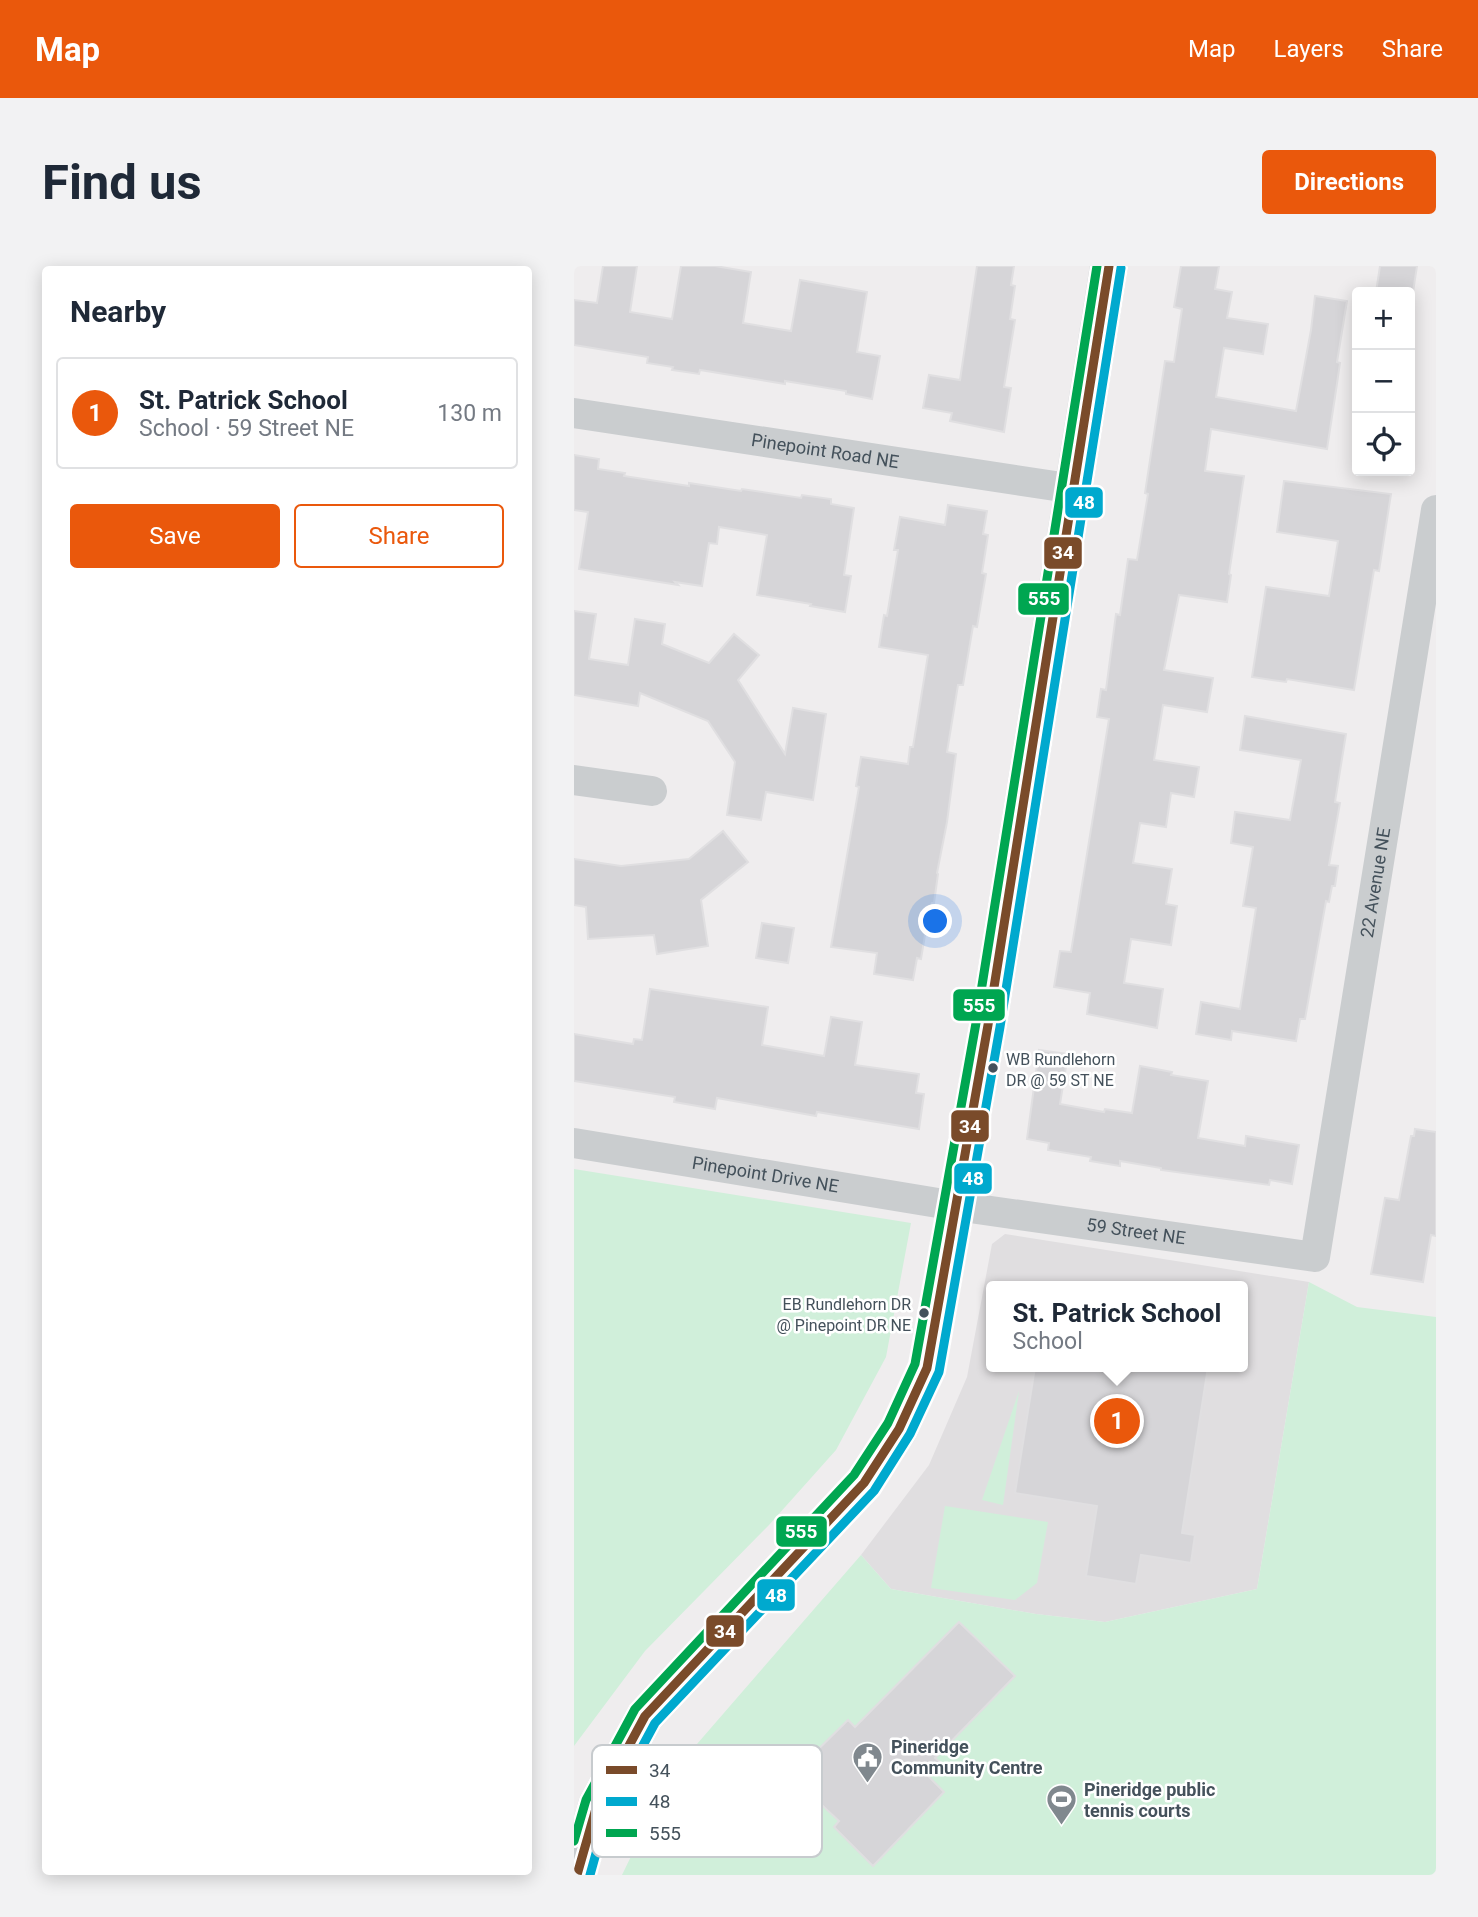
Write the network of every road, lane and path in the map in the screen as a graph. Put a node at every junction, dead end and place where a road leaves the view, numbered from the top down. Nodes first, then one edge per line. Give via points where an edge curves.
1 (1109, 266) edge
2 (574, 413) edge
3 (1075, 489) junction
4 (1436, 510) edge
5 (574, 779) edge
6 (652, 791) dead end
7 (574, 1143) edge
8 (956, 1206) junction
9 (1315, 1257) joint
10 (629, 1745) edge
11 (592, 1822) edge
12 (577, 1875) edge

1 - 3 street
2 - 3 street, Pinepoint Road NE
3 - 8 street
4 - 9 street, 22 Avenue NE
5 - 6 street
7 - 8 street, Pinepoint Drive NE
8 - 9 street, 59 Street NE
8 - 10 street via 927,1368 899,1429 864,1483 645,1716
11 - 12 street

